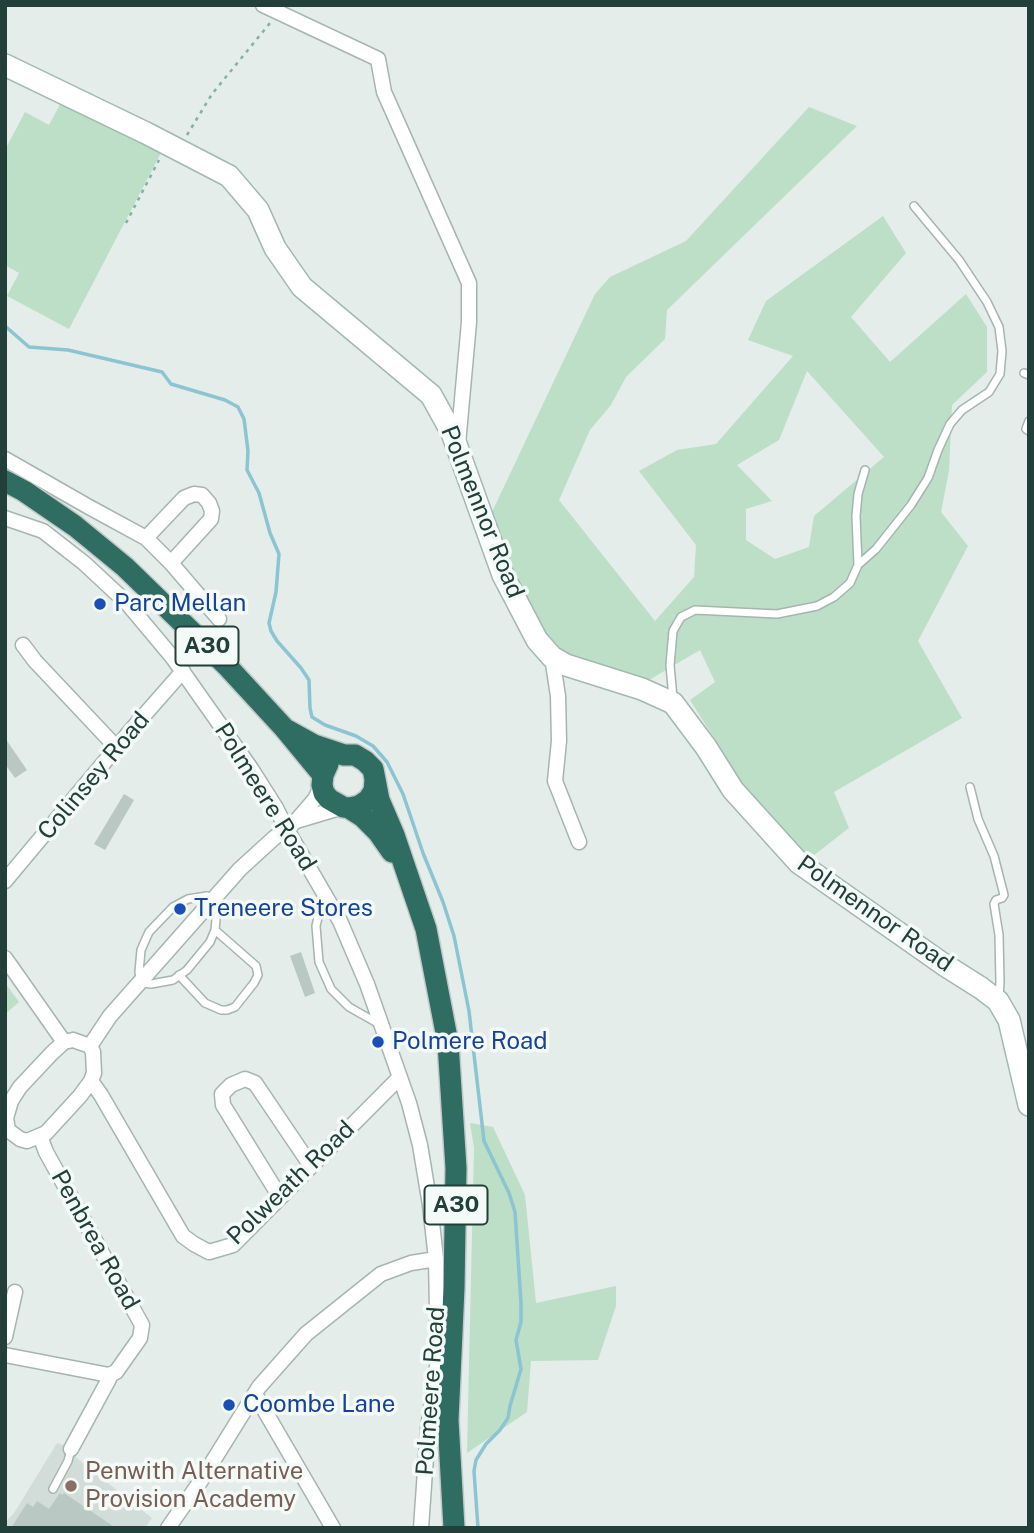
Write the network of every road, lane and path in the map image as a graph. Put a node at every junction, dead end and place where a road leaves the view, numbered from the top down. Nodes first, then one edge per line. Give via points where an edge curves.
1 (263, 5) edge
2 (282, 9) edge
3 (5, 65) edge
4 (174, 144) junction
5 (914, 206) dead end
6 (126, 223) dead end
7 (1029, 421) edge
8 (1029, 431) edge
9 (457, 449) junction
10 (5, 459) edge
11 (865, 470) dead end
12 (5, 481) edge
13 (5, 517) edge
14 (146, 538) junction
15 (171, 563) junction
16 (858, 565) junction
17 (219, 619) dead end
18 (23, 645) dead end
19 (552, 657) junction
20 (183, 671) junction
21 (673, 703) junction
22 (285, 729) junction
23 (117, 748) junction
24 (344, 755) junction
25 (322, 780) junction
26 (375, 780) junction
27 (970, 787) dead end
28 (346, 808) junction
29 (291, 825) junction
30 (579, 842) dead end
31 (5, 881) edge
32 (412, 887) junction
33 (324, 894) junction
34 (212, 901) junction
35 (215, 930) junction
36 (7, 963) edge
37 (179, 975) junction
38 (141, 983) junction
39 (998, 1001) junction
40 (382, 1026) junction
41 (64, 1042) junction
42 (90, 1046) junction
43 (400, 1077) junction
44 (91, 1081) junction
45 (8, 1098) edge
46 (1029, 1105) edge
47 (8, 1136) edge
48 (40, 1136) junction
49 (311, 1166) junction
50 (280, 1197) junction
51 (436, 1259) junction
52 (15, 1292) dead end
53 (5, 1337) edge
54 (5, 1355) edge
55 (109, 1375) junction
56 (255, 1394) junction
57 (71, 1449) joint
58 (53, 1489) dead end
59 (169, 1528) edge
60 (332, 1528) edge
61 (421, 1528) edge
62 (454, 1528) edge

1 - 2 street
2 - 4 path
2 - 9 street via 378,59 384,92 469,283 470,322
3 - 4 street, Polmennor Road
4 - 6 path
4 - 9 street, Polmennor Road via 229,176 258,210 275,248 302,287 431,396
5 - 16 lane via 987,302 999,327 1000,374 989,392 950,424 928,478 911,505
7 - 8 lane
9 - 19 street, Polmennor Road via 503,575 537,640
10 - 14 street
11 - 16 lane via 857,505
12 - 22 highway, A30 via 75,526 125,567
13 - 20 street, Polmeere Road via 43,531 84,563 127,603
14 - 15 street
14 - 15 street via 184,498 202,495 209,503 211,519
15 - 17 street
16 - 21 lane via 850,583 817,606 777,614 695,610 681,617 673,631
18 - 23 street
19 - 21 street, Polmennor Road
19 - 30 street via 559,718 555,781
20 - 23 street, Colinsey Road
20 - 29 street, Polmeere Road
21 - 39 street, Polmennor Road via 733,790 799,863
22 - 24 highway, A30
22 - 25 highway, A30
23 - 31 street, Colinsey Road
24 - 25 highway via 327,766
24 - 26 highway, A30 via 365,761
25 - 28 highway, A30 via 329,799
25 - 29 street via 315,799
26 - 28 highway via 368,800
26 - 32 highway, A30
27 - 39 lane via 1004,895 994,904 999,935
28 - 29 street
28 - 32 highway, A30 via 378,832
29 - 33 street, Polmeere Road
29 - 34 street via 240,869
32 - 62 highway, A30 via 426,929 448,1043 456,1168 448,1420
33 - 40 street, Polmeere Road via 340,920
33 - 40 lane via 316,926 319,962 331,989 349,1007
34 - 35 lane via 217,909
34 - 38 street
34 - 38 lane via 207,896 188,899 173,907 149,932 141,950
35 - 37 lane via 210,942
35 - 37 lane via 256,966 254,983 235,1007 221,1010 205,1003
36 - 41 street
37 - 38 lane via 162,984
38 - 42 street
39 - 46 street via 1009,1020
40 - 43 street, Polmeere Road
41 - 42 street
41 - 45 street
42 - 44 street via 94,1062
43 - 49 street, Polweath Road
43 - 51 street, Polmeere Road via 420,1145
44 - 48 street
44 - 50 street, Polweath Road via 183,1236 194,1244 209,1252 233,1245
45 - 47 street
47 - 48 street via 27,1141
48 - 55 street, Penbrea Road via 142,1325 140,1338
49 - 50 street, Polweath Road
49 - 50 street via 255,1083 245,1079 222,1094 223,1105
51 - 56 street via 381,1274 306,1334
51 - 61 street, Polmeere Road via 438,1360
52 - 53 street
54 - 55 street
55 - 57 street, Penbrea Road
56 - 59 street
56 - 60 street
57 - 58 lane

